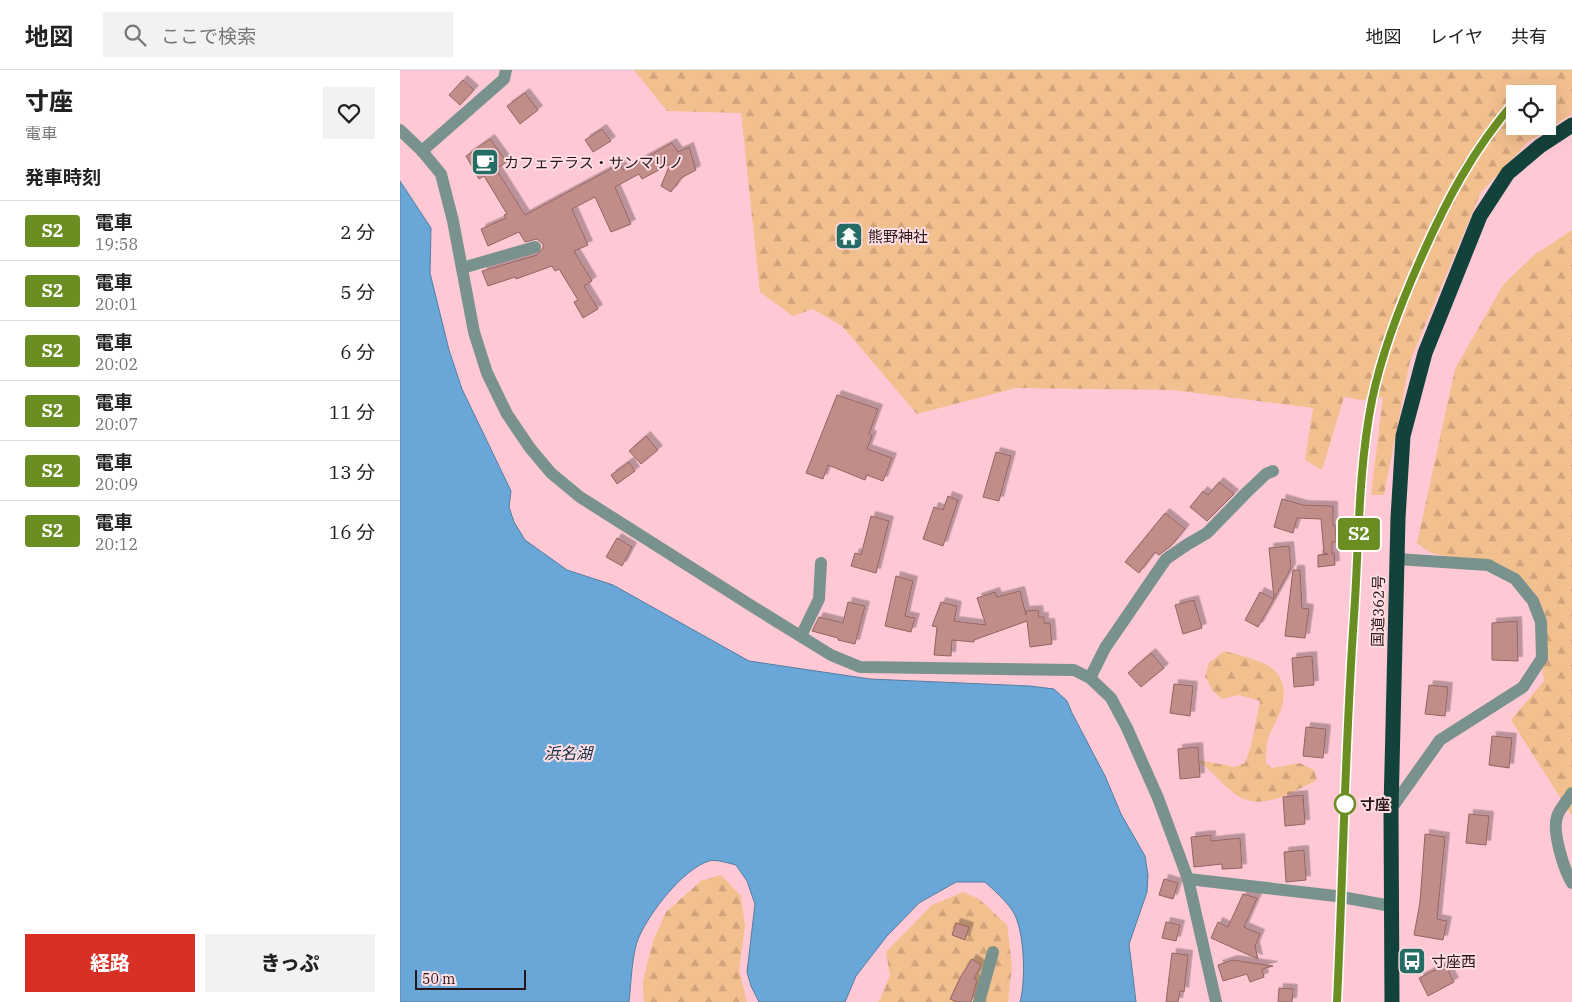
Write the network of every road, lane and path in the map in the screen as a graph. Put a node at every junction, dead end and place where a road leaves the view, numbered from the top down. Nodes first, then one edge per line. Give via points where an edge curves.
1 (506, 70) edge
2 (1572, 125) edge
3 (400, 130) edge
4 (422, 151) junction
5 (535, 247) dead end
6 (462, 268) junction
7 (1272, 471) dead end
8 (1397, 559) junction
9 (821, 563) dead end
10 (801, 636) junction
11 (1090, 678) junction
12 (1572, 793) edge
13 (1390, 809) junction
14 (1188, 879) junction
15 (1572, 883) edge
16 (1391, 906) junction
17 (994, 952) dead end
18 (979, 1002) edge
19 (1216, 1002) edge
20 (1392, 1002) edge

1 - 4 street via 504,79
2 - 8 highway, 国道362号 via 1540,146 1508,174 1480,216 1455,277 1425,352 1404,436
3 - 4 street
4 - 6 street via 441,174
5 - 6 street
6 - 10 street via 474,332 487,373 507,414 551,474 580,497
7 - 11 street via 1246,492 1207,533 1166,559 1106,648
8 - 13 highway, 国道362号
8 - 13 street via 1488,565 1516,579 1533,601 1541,622 1542,658 1523,687 1440,740
9 - 10 street via 819,599
10 - 11 street via 860,667 1074,670
11 - 14 street via 1111,698 1127,728 1158,798
12 - 15 street via 1556,817 1557,841
13 - 16 highway, 国道362号
14 - 16 street via 1336,896
14 - 19 street
16 - 20 highway, 国道362号
17 - 18 street

